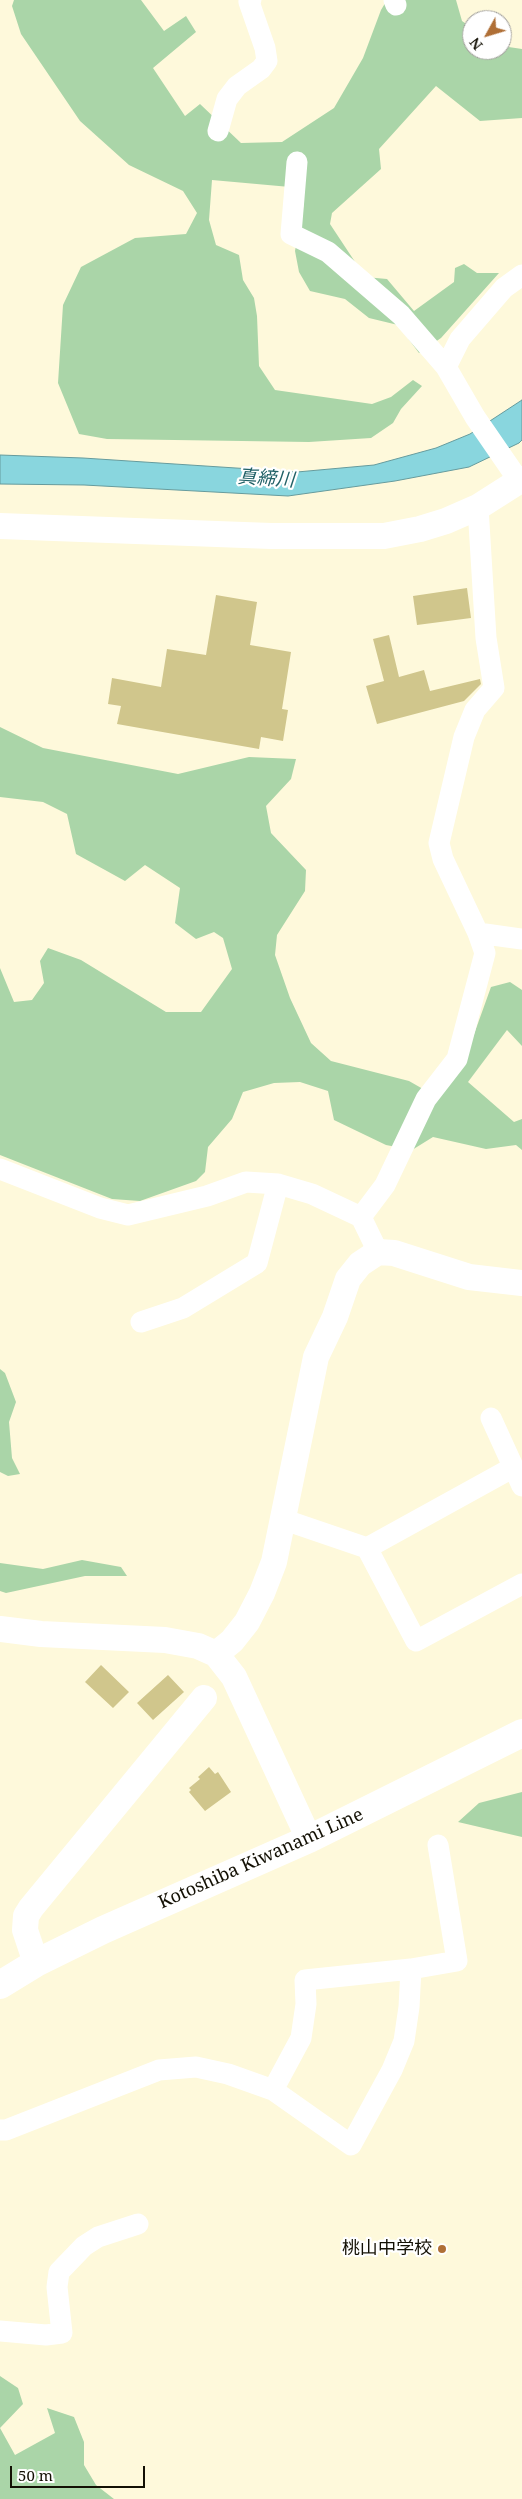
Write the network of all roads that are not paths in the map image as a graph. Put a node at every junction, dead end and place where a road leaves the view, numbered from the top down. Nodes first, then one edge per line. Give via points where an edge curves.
1 (251, 0) edge
2 (218, 131) dead end
3 (298, 162) dead end
4 (522, 275) edge
5 (446, 367) junction
6 (517, 477) edge
7 (478, 507) junction
8 (0, 526) edge
9 (478, 933) junction
10 (522, 939) edge
11 (0, 1170) edge
12 (278, 1184) junction
13 (361, 1217) junction
14 (378, 1252) junction
15 (522, 1283) edge
16 (141, 1322) dead end
17 (491, 1418) dead end
18 (512, 1468) junction
19 (522, 1486) edge
20 (282, 1519) junction
21 (367, 1548) junction
22 (522, 1584) edge
23 (0, 1628) edge
24 (216, 1654) junction
25 (204, 1698) dead end
26 (522, 1733) edge
27 (309, 1840) junction
28 (438, 1846) dead end
29 (36, 1963) junction
30 (411, 1969) junction
31 (0, 1984) edge
32 (273, 2090) junction
33 (0, 2130) edge
34 (138, 2224) dead end
35 (0, 2331) edge

1 - 2 street via 267,61 237,86 227,99
3 - 5 street via 291,234 328,252 362,280 401,315
4 - 5 street via 504,288 460,339
5 - 6 street via 475,417
6 - 7 street
7 - 8 street via 420,529 375,536 271,536
7 - 9 street via 486,638 494,688 475,710 464,737 439,844
9 - 10 street
9 - 13 street via 485,953 457,1059 426,1099 385,1185
11 - 12 street via 100,1208 128,1215 208,1196 246,1182
12 - 13 street via 312,1194
12 - 16 street via 257,1263 183,1308
13 - 14 street
14 - 15 street via 394,1253 469,1277
14 - 20 street via 360,1264 348,1278 335,1317 316,1357
17 - 18 street
18 - 19 street
18 - 21 street
20 - 21 street
20 - 24 street via 274,1562 262,1593 240,1632
21 - 22 street via 416,1641
23 - 24 street via 41,1634 165,1640 198,1646
24 - 27 street via 234,1676
25 - 29 street via 31,1908 26,1916 25,1930
26 - 27 main road, Kotoshiba Kiwanami Line
27 - 29 main road, Kotoshiba Kiwanami Line via 103,1930
28 - 30 street via 457,1961
29 - 31 main road, Kotoshiba Kiwanami Line
30 - 32 street via 305,1980 306,2004 301,2038
30 - 32 street via 404,2041 351,2145
32 - 33 street via 196,2067 159,2070
34 - 35 street via 98,2237 78,2251 59,2272 57,2287 62,2333 46,2335

